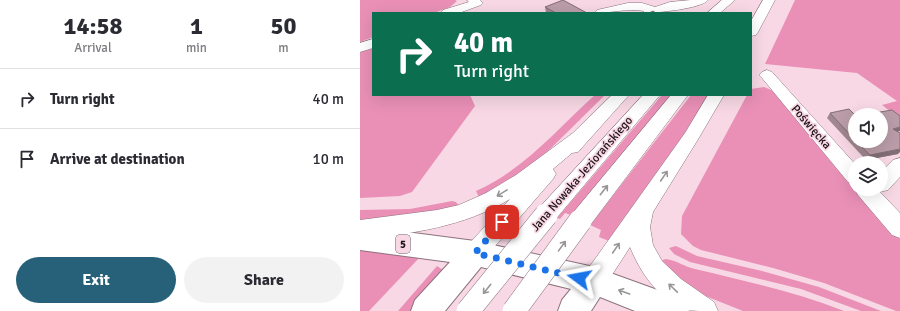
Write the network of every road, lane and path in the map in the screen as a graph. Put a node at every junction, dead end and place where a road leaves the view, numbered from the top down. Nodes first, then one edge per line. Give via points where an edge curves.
1 (473, 0) edge
2 (702, 0) edge
3 (729, 0) edge
4 (740, 0) edge
5 (765, 0) edge
6 (769, 0) edge
7 (452, 12) edge
8 (604, 12) edge
9 (653, 12) edge
10 (714, 12) edge
11 (730, 12) edge
12 (752, 13) edge
13 (752, 30) edge
14 (372, 43) edge
15 (360, 48) edge
16 (765, 81) dead end
17 (620, 96) edge
18 (651, 96) edge
19 (679, 96) edge
20 (715, 96) edge
21 (579, 138) junction
22 (900, 165) edge
23 (848, 166) edge
24 (888, 173) edge
25 (875, 196) edge
26 (642, 209) junction
27 (900, 228) edge
28 (360, 230) edge
29 (360, 238) edge
30 (475, 253) junction
31 (594, 281) junction
32 (426, 311) edge
33 (468, 311) edge
34 (514, 311) edge
35 (573, 311) edge
36 (674, 311) edge
37 (704, 311) edge

1 - 7 street via 477,3
2 - 9 street
3 - 10 street
4 - 11 street
5 - 12 street
6 - 13 street
8 - 9 street via 623,6 638,6
14 - 15 street
16 - 23 street, Poświęcka
17 - 21 street
18 -> 33 street, Jana Nowaka-Jeziorańskiego, bridge via 546,215
34 -> 19 street, Jana Nowaka-Jeziorańskiego, bridge via 580,221
26 -> 20 street
21 -> 28 street via 524,180 470,210 430,220
21 - 30 street
22 - 24 street
25 - 27 street, Poświęcka
31 -> 26 street
37 -> 26 street via 680,296 648,262 639,232
29 - 30 main road, 5
30 - 31 main road, 5
30 - 32 main road
31 - 35 main road
36 -> 31 main road

